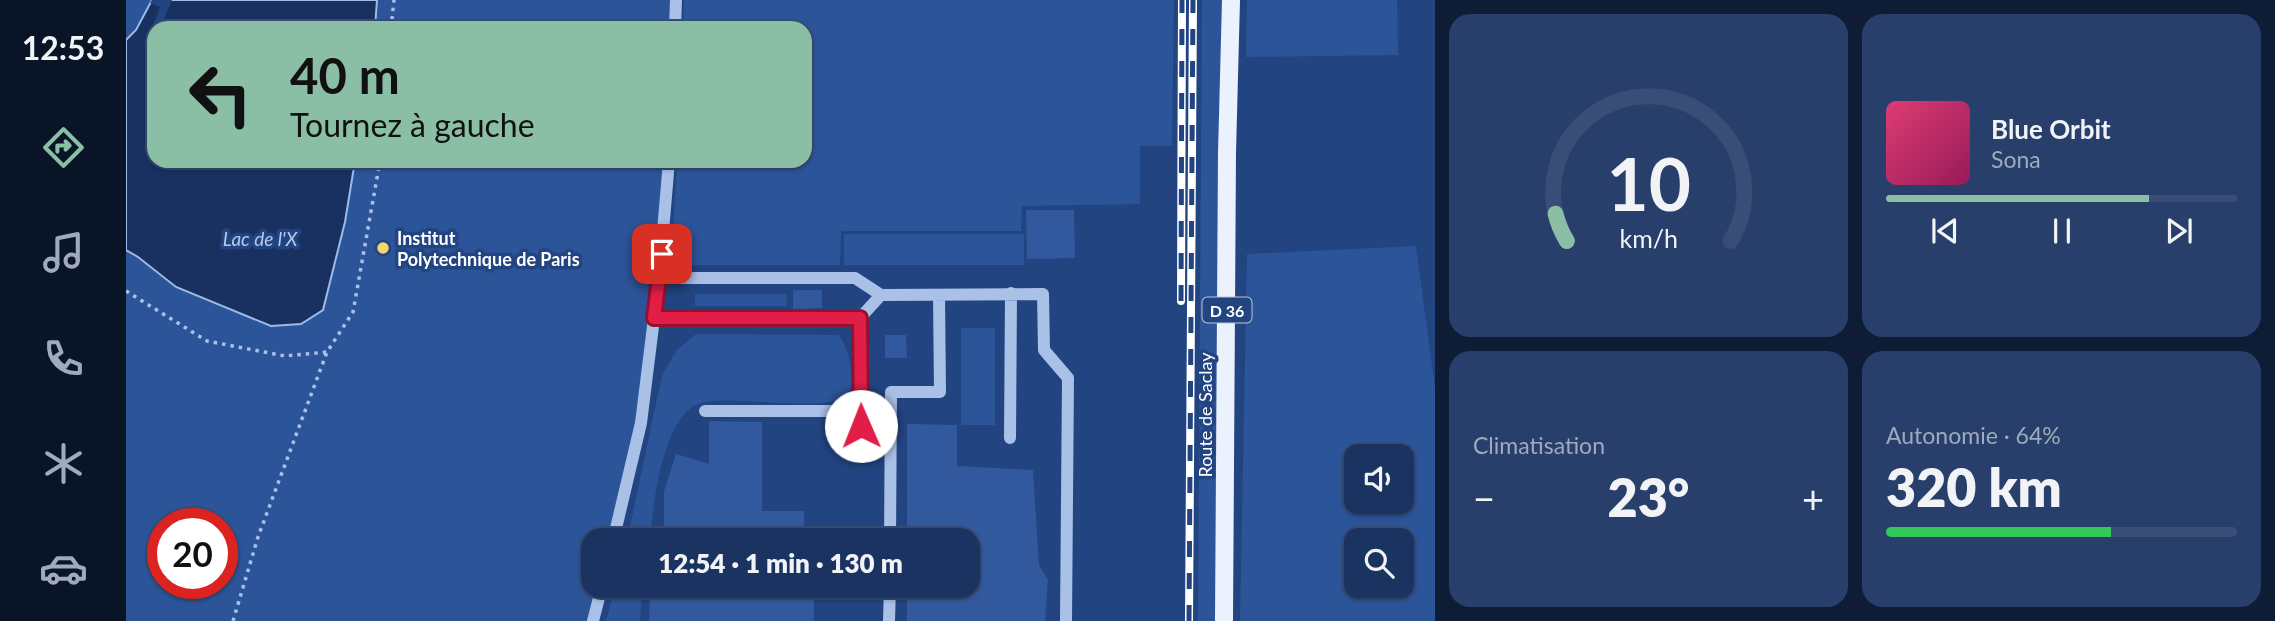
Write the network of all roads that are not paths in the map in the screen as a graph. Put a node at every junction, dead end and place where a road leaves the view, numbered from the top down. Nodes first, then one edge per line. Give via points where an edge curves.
1 (677, 0) edge
2 (1231, 0) edge
3 (676, 21) edge
4 (668, 168) edge
5 (659, 278) junction
6 (1011, 293) junction
7 (881, 295) junction
8 (939, 295) junction
9 (654, 318) junction
10 (860, 318) junction
11 (705, 411) dead end
12 (860, 411) junction
13 (1010, 438) dead end
14 (861, 442) dead end
15 (616, 528) edge
16 (890, 528) edge
17 (599, 598) edge
18 (890, 598) edge
19 (593, 621) edge
20 (889, 621) edge
21 (1066, 621) edge
22 (1224, 621) edge

1 - 3 lane
2 - 22 main road, Route de Saclay / D 36
4 - 5 lane
5 - 7 lane via 855,278
5 - 9 lane
6 - 8 lane
6 - 13 lane
6 - 21 lane via 1042,294 1045,350 1068,378
7 - 8 lane
7 - 10 lane
8 - 16 lane via 940,392 891,392
9 - 10 lane
9 - 15 lane via 641,423
10 - 12 lane
11 - 12 lane
12 - 14 lane
17 - 19 lane
18 - 20 lane

